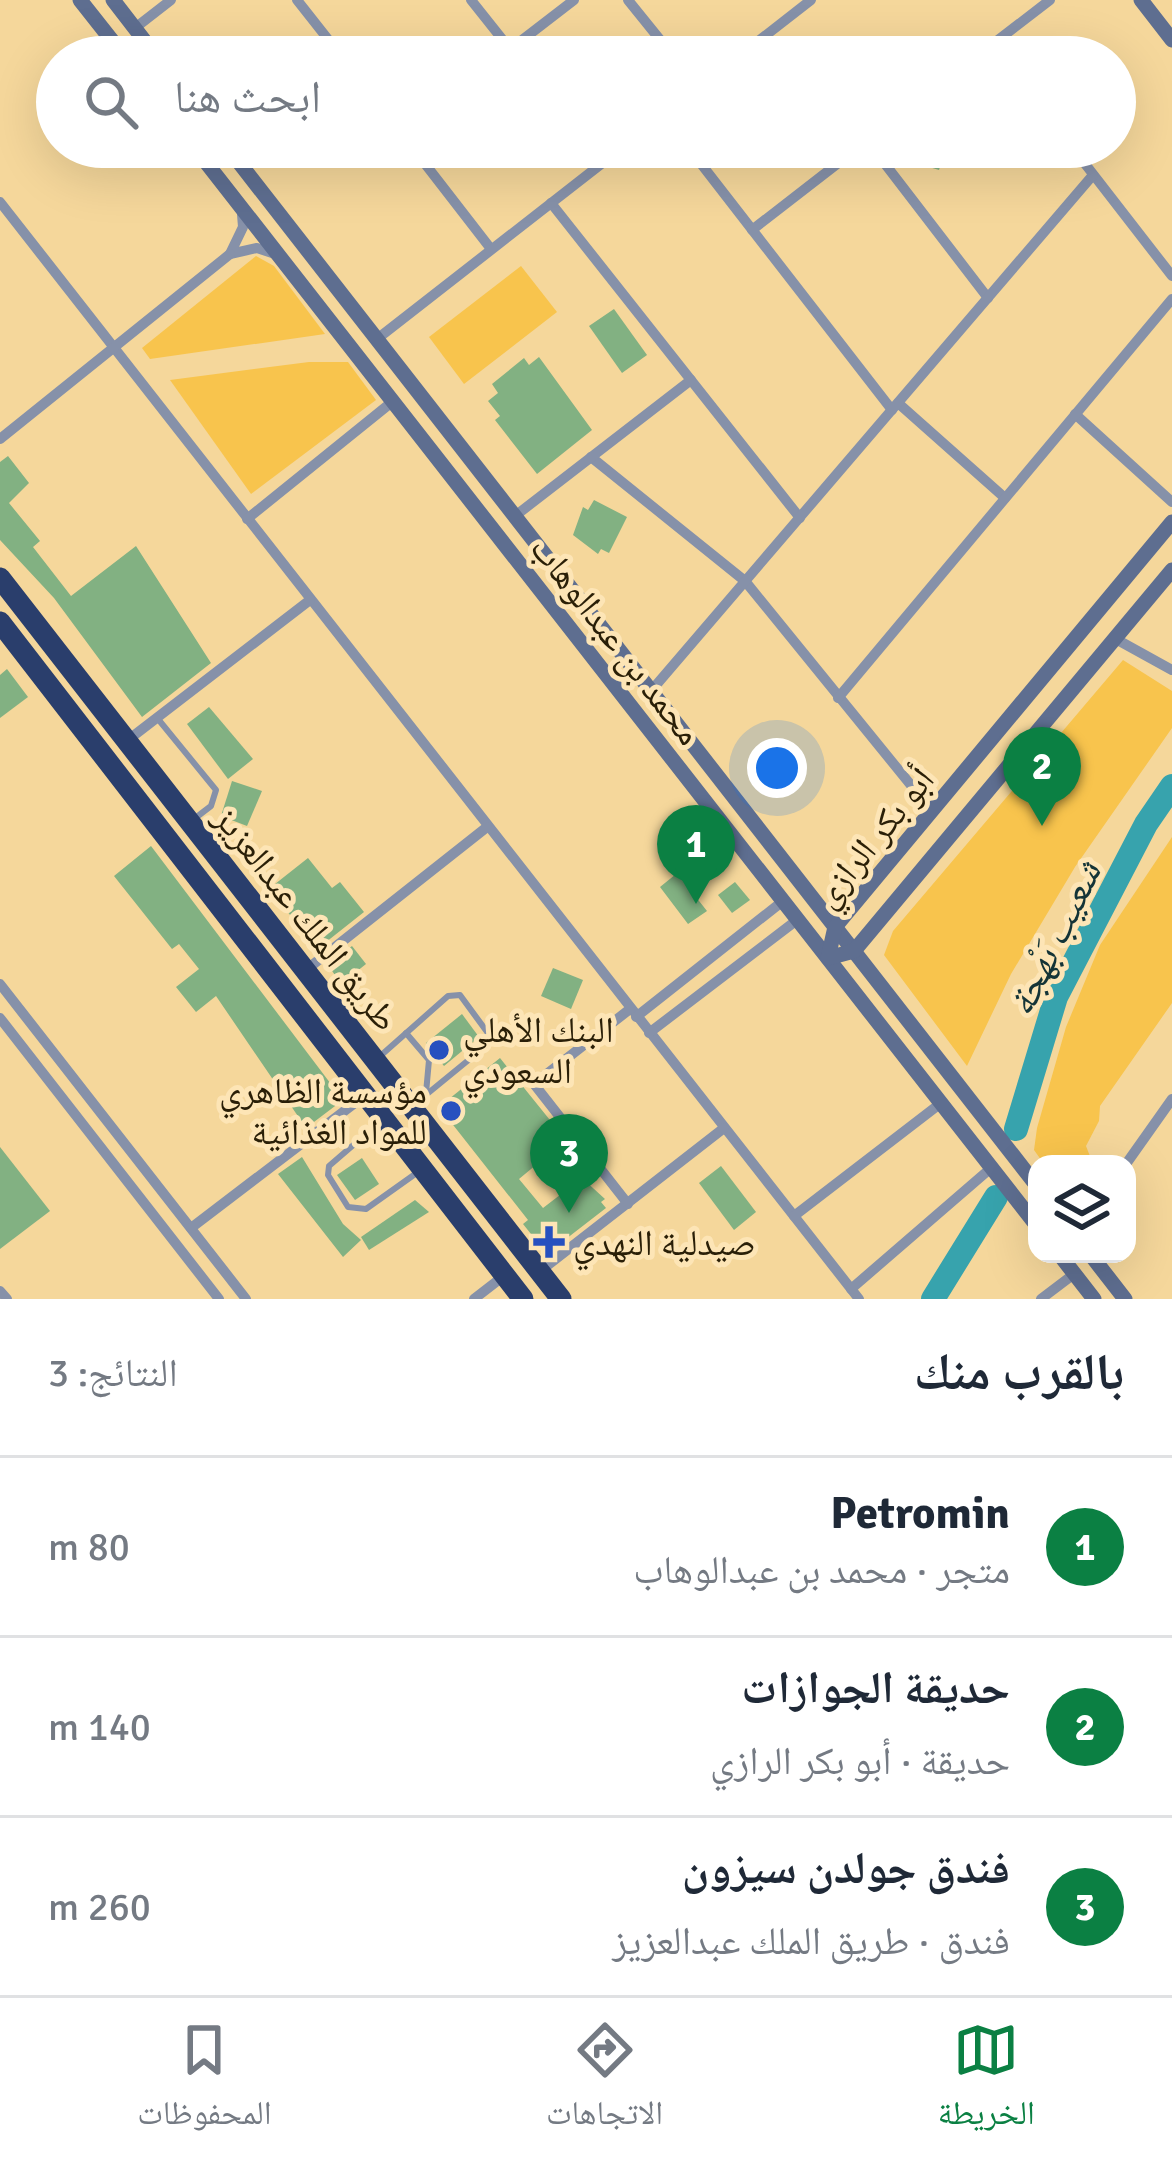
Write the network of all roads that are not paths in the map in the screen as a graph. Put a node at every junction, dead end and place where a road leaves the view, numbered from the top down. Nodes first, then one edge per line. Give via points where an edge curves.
1 (80, 0) edge
2 (113, 0) edge
3 (171, 0) edge
4 (297, 0) edge
5 (471, 0) edge
6 (574, 0) edge
7 (628, 0) edge
8 (811, 0) edge
9 (1050, 0) edge
10 (1141, 0) edge
11 (135, 28) junction
12 (108, 36) edge
13 (141, 36) edge
14 (325, 36) edge
15 (494, 36) edge
16 (527, 36) edge
17 (657, 36) edge
18 (765, 36) edge
19 (1003, 36) edge
20 (1172, 40) edge
21 (210, 168) edge
22 (243, 168) edge
23 (428, 168) edge
24 (595, 168) edge
25 (704, 168) edge
26 (833, 168) edge
27 (888, 168) edge
28 (1088, 168) edge
29 (1094, 175) junction
30 (0, 202) edge
31 (551, 203) junction
32 (239, 205) junction
33 (752, 230) junction
34 (491, 249) junction
35 (230, 254) junction
36 (279, 256) junction
37 (1172, 276) edge
38 (988, 298) junction
39 (1172, 298) edge
40 (377, 339) junction
41 (113, 347) junction
42 (691, 380) junction
43 (392, 401) junction
44 (895, 407) junction
45 (1075, 414) junction
46 (0, 439) edge
47 (591, 457) junction
48 (1005, 498) junction
49 (1172, 502) edge
50 (515, 516) junction
51 (800, 518) junction
52 (247, 519) junction
53 (1172, 522) edge
54 (1172, 570) edge
55 (0, 578) edge
56 (746, 581) junction
57 (310, 600) junction
58 (0, 622) edge
59 (1114, 638) junction
60 (1172, 670) edge
61 (651, 692) junction
62 (838, 698) junction
63 (157, 718) junction
64 (128, 740) junction
65 (932, 811) junction
66 (191, 822) junction
67 (487, 827) junction
68 (783, 901) junction
69 (797, 920) junction
70 (835, 927) junction
71 (854, 951) junction
72 (828, 958) junction
73 (306, 970) junction
74 (0, 983) edge
75 (633, 1013) junction
76 (0, 1018) edge
77 (406, 1033) junction
78 (649, 1033) junction
79 (375, 1060) junction
80 (364, 1096) junction
81 (1172, 1099) edge
82 (418, 1101) junction
83 (941, 1103) junction
84 (383, 1120) junction
85 (724, 1128) junction
86 (1132, 1155) edge
87 (992, 1168) junction
88 (422, 1169) junction
89 (1028, 1174) edge
90 (628, 1204) junction
91 (1028, 1214) edge
92 (794, 1216) junction
93 (190, 1228) junction
94 (1066, 1263) edge
95 (1097, 1263) edge
96 (539, 1272) junction
97 (1074, 1274) junction
98 (505, 1275) junction
99 (0, 1291) edge
100 (855, 1294) edge
101 (7, 1299) edge
102 (219, 1299) edge
103 (246, 1299) edge
104 (474, 1299) edge
105 (523, 1299) edge
106 (561, 1299) edge
107 (1041, 1299) edge
108 (1094, 1299) edge
109 (1125, 1299) edge

1 - 12 street
2 - 11 street
3 - 11 street
4 - 14 street
5 - 15 street
6 - 16 street
7 - 17 street
8 - 18 street
9 - 19 street
10 - 20 street
11 - 13 street
21 - 32 street, محمد بن عبدالوهاب
22 - 40 street, محمد بن عبدالوهاب
23 - 34 street
24 - 31 street
25 - 33 street
26 - 33 street
27 - 38 street
28 - 29 street
29 - 37 street
29 - 38 street
30 - 41 street
31 - 34 street
31 - 42 street
32 - 35 street via 243,227
32 - 36 street, محمد بن عبدالوهاب
33 - 44 street
34 - 40 street
35 - 36 street via 257,248
35 - 41 street
36 - 43 street, محمد بن عبدالوهاب
38 - 44 street
39 - 45 street
40 - 50 street, محمد بن عبدالوهاب
41 - 46 street
41 - 52 street
42 - 47 street
42 - 51 street
43 - 52 street
43 - 68 street, محمد بن عبدالوهاب
44 - 48 street
44 - 51 street
45 - 48 street
45 - 49 street
47 - 50 street
47 - 56 street
48 - 62 street
50 - 61 street, محمد بن عبدالوهاب
51 - 56 street
52 - 57 street
53 - 65 street, أبو بكر الرازي
54 - 59 street, أبو بكر الرازي
55 - 64 highway, طريق الملك عبدالعزيز
56 - 61 street
56 - 62 street
57 - 63 street
57 - 67 street
58 - 80 highway, طريق الملك عبدالعزيز
59 - 60 street
59 - 71 street, أبو بكر الرازي
61 - 70 street, محمد بن عبدالوهاب
62 - 65 street
63 - 64 street
63 - 66 lane via 215,790 211,806
64 - 66 highway, طريق الملك عبدالعزيز
65 - 70 street, أبو بكر الرازي
66 - 73 highway, طريق الملك عبدالعزيز
67 - 73 street
67 - 75 street
68 - 69 street, محمد بن عبدالوهاب
68 - 75 street
69 - 72 street, محمد بن عبدالوهاب
69 - 78 street
70 - 71 street, محمد بن عبدالوهاب
70 - 72 street, أبو بكر الرازي
71 - 72 street, أبو بكر الرازي
71 - 89 street, محمد بن عبدالوهاب
72 - 83 street, محمد بن عبدالوهاب
73 - 79 highway, طريق الملك عبدالعزيز
74 - 93 street
75 - 78 street
75 - 90 street via 534,1084
76 - 102 street
77 - 79 lane
77 - 82 lane via 428,1060
77 - 82 lane via 454,994 492,1034 490,1046
78 - 85 street
79 - 82 highway, طريق الملك عبدالعزيز
80 - 84 highway, طريق الملك عبدالعزيز
80 - 93 street
81 - 86 street
82 - 96 highway, طريق الملك عبدالعزيز
83 - 87 street, محمد بن عبدالوهاب
83 - 92 street
84 - 88 highway, طريق الملك عبدالعزيز
84 - 88 lane via 329,1166 348,1207 366,1209
85 - 90 street
85 - 92 street
87 - 91 street, محمد بن عبدالوهاب
87 - 100 street
88 - 98 highway, طريق الملك عبدالعزيز
90 - 96 street
92 - 100 street
93 - 103 street
94 - 97 street
95 - 109 street
96 - 106 highway, طريق الملك عبدالعزيز
97 - 107 street
97 - 108 street
98 - 104 street
98 - 105 highway, طريق الملك عبدالعزيز
99 - 101 street

